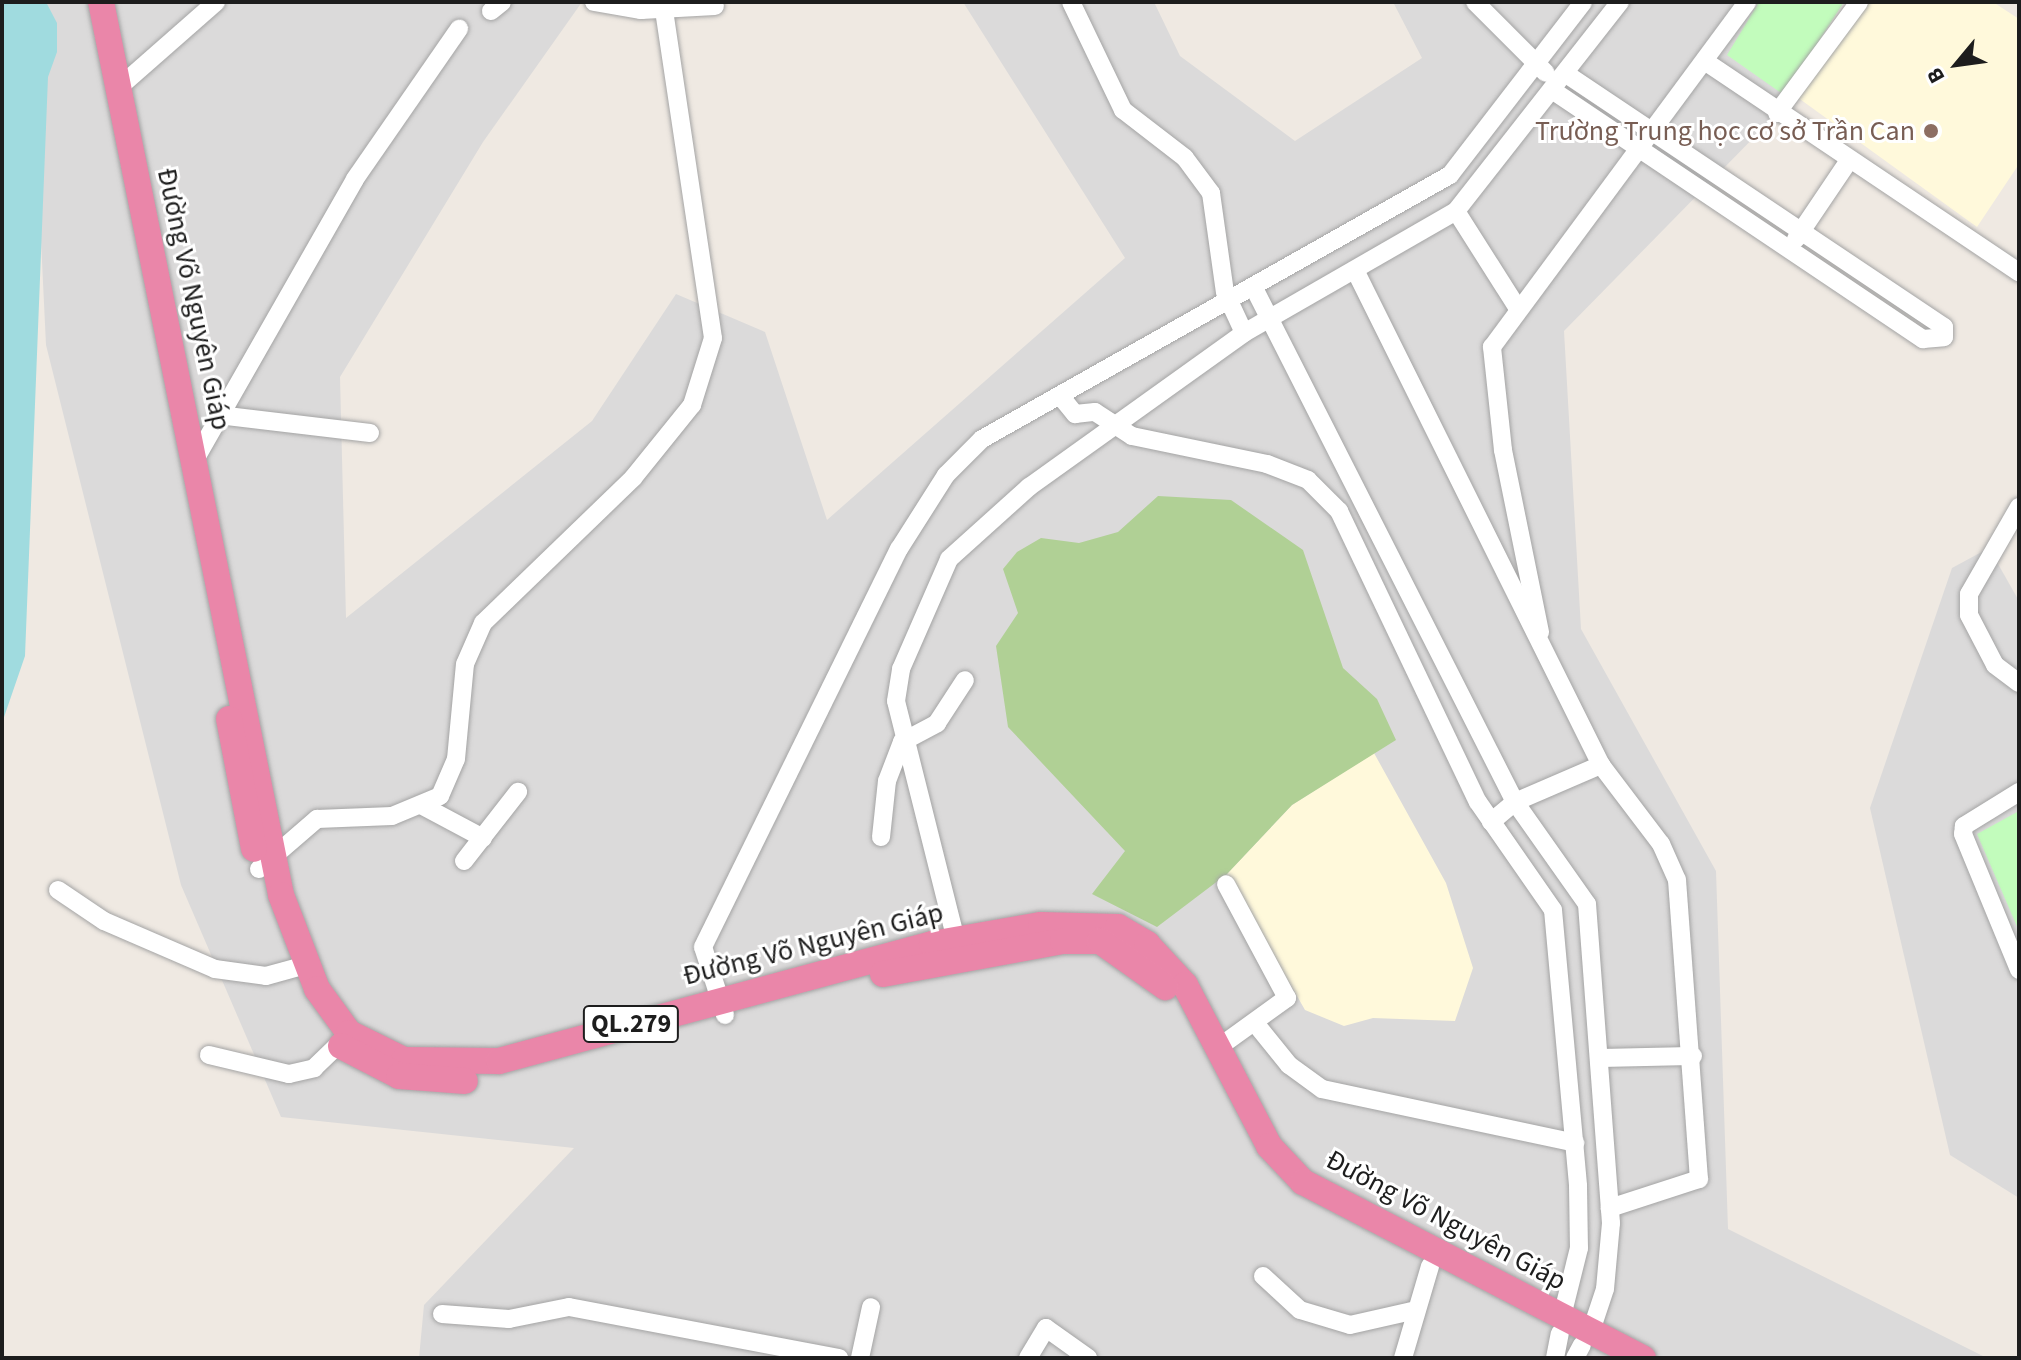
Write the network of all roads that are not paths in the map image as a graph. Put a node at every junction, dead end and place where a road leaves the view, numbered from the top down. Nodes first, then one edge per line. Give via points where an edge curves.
1 (101, 2) edge
2 (216, 2) edge
3 (594, 2) edge
4 (1071, 2) edge
5 (1475, 2) edge
6 (1583, 2) edge
7 (1620, 2) edge
8 (1747, 2) edge
9 (1859, 2) edge
10 (664, 6) edge
11 (715, 6) dead end
12 (459, 29) dead end
13 (1706, 62) junction
14 (1536, 66) junction
15 (1558, 81) junction
16 (117, 89) junction
17 (1777, 113) junction
18 (1653, 131) junction
19 (1641, 147) junction
20 (1848, 162) junction
21 (1456, 211) junction
22 (1801, 231) junction
23 (1790, 248) junction
24 (1355, 270) junction
25 (2019, 272) edge
26 (1255, 290) junction
27 (1229, 301) junction
28 (1517, 307) junction
29 (1271, 318) junction
30 (1244, 333) junction
31 (1062, 398) junction
32 (227, 416) junction
33 (1113, 427) junction
34 (370, 433) dead end
35 (188, 447) junction
36 (2019, 507) edge
37 (1399, 606) junction
38 (1541, 642) junction
39 (965, 680) dead end
40 (2019, 683) edge
41 (902, 742) junction
42 (1601, 765) junction
43 (518, 792) dead end
44 (2019, 792) edge
45 (423, 806) junction
46 (1501, 814) junction
47 (881, 837) dead end
48 (483, 838) junction
49 (464, 861) dead end
50 (266, 864) junction
51 (1226, 884) dead end
52 (58, 890) dead end
53 (956, 940) junction
54 (1572, 944) junction
55 (298, 967) junction
56 (2019, 970) edge
57 (722, 1008) junction
58 (1255, 1023) junction
59 (339, 1044) junction
60 (1219, 1047) junction
61 (209, 1055) dead end
62 (1693, 1056) junction
63 (1599, 1058) junction
64 (1575, 1143) junction
65 (1610, 1208) junction
66 (1430, 1266) junction
67 (1263, 1276) dead end
68 (871, 1307) dead end
69 (1416, 1310) junction
70 (442, 1314) dead end
71 (1571, 1340) edge
72 (839, 1358) edge
73 (860, 1358) edge
74 (1028, 1358) edge
75 (1088, 1358) edge
76 (1403, 1358) edge
77 (1608, 1358) edge
78 (1643, 1358) edge

1 - 16 highway, QL.279
2 - 16 street
3 - 10 street
4 - 27 street via 1123,110 1185,158 1211,193
5 - 14 street
6 - 14 street
7 - 15 street
8 - 13 street
9 - 17 street
10 - 11 street
10 - 45 street via 706,273 711,359 669,439 483,623 465,664 454,771 440,796
12 - 32 street via 355,179
13 - 17 street
13 - 18 street
14 - 15 street
14 - 26 street via 1450,175
15 - 18 street
15 - 19 street
15 - 21 street
16 - 35 highway, Đường Võ Nguyên Giáp / QL.279
17 - 20 street
18 - 19 street
18 - 22 street
19 - 23 street
19 - 28 street
20 - 22 street
20 - 25 street
21 - 24 street
21 - 28 street
22 - 23 street
22 - 23 street via 1944,327 1944,337 1923,339
24 - 29 street
24 - 38 street
26 - 27 street
26 - 29 street
27 - 30 street
27 - 31 street
28 - 38 street via 1492,347 1489,367
29 - 30 street
29 - 37 street
30 - 33 street
31 - 33 street via 1075,414 1095,412
31 - 57 street via 982,439 925,503 703,947
32 - 34 street
32 - 35 street
33 - 37 street via 1308,480 1339,511
33 - 41 street via 978,527 949,559 901,669
35 - 50 highway, Đường Võ Nguyên Giáp / QL.279
36 - 40 street via 1969,594 1969,615 1995,665
37 - 46 street
37 - 46 street
38 - 42 street
39 - 41 street via 937,723
41 - 47 street via 887,781
41 - 53 street
42 - 46 street
42 - 62 street via 1661,844 1677,880
43 - 48 street
44 - 56 street via 1964,826 1963,834
45 - 48 street
45 - 50 street via 392,816 317,819
46 - 54 street
46 - 54 street via 1587,904
48 - 49 street
50 - 55 highway, Đường Võ Nguyên Giáp / QL.279
51 - 58 street via 1287,998
52 - 55 street via 104,921 215,969 266,976
53 - 57 highway, Đường Võ Nguyên Giáp / QL.279
53 - 60 highway, Đường Võ Nguyên Giáp / QL.279 via 1041,925 1118,927 1172,969
54 - 63 street
54 - 64 street
55 - 57 highway, Đường Võ Nguyên Giáp / QL.279 via 349,1033 404,1060 432,1063 499,1061
55 - 59 highway, Đường Võ Nguyên Giáp / QL.279 via 308,1009
57 - 59 highway, Đường Võ Nguyên Giáp / QL.279 via 496,1078 399,1076
57 - 66 highway, Đường Võ Nguyên Giáp / QL.279 via 1063,941 1100,941 1160,980 1191,1023 1267,1171 1327,1217
58 - 60 street
58 - 64 street via 1289,1065 1322,1089
59 - 61 street via 314,1068 289,1074
60 - 71 highway, Đường Võ Nguyên Giáp / QL.279 via 1269,1146 1303,1182
62 - 63 street
62 - 65 street via 1699,1179 1686,1189 1630,1197
63 - 65 street
64 - 71 street via 1579,1248
65 - 71 street via 1605,1289
66 - 69 street
66 - 71 highway, Đường Võ Nguyên Giáp / QL.279
67 - 69 street via 1300,1310 1327,1320 1370,1324
68 - 73 street
69 - 76 street
70 - 72 street via 509,1319 569,1307
71 - 77 highway, Đường Võ Nguyên Giáp / QL.279
71 - 78 highway, Đường Võ Nguyên Giáp / QL.279
74 - 75 street via 1046,1328

